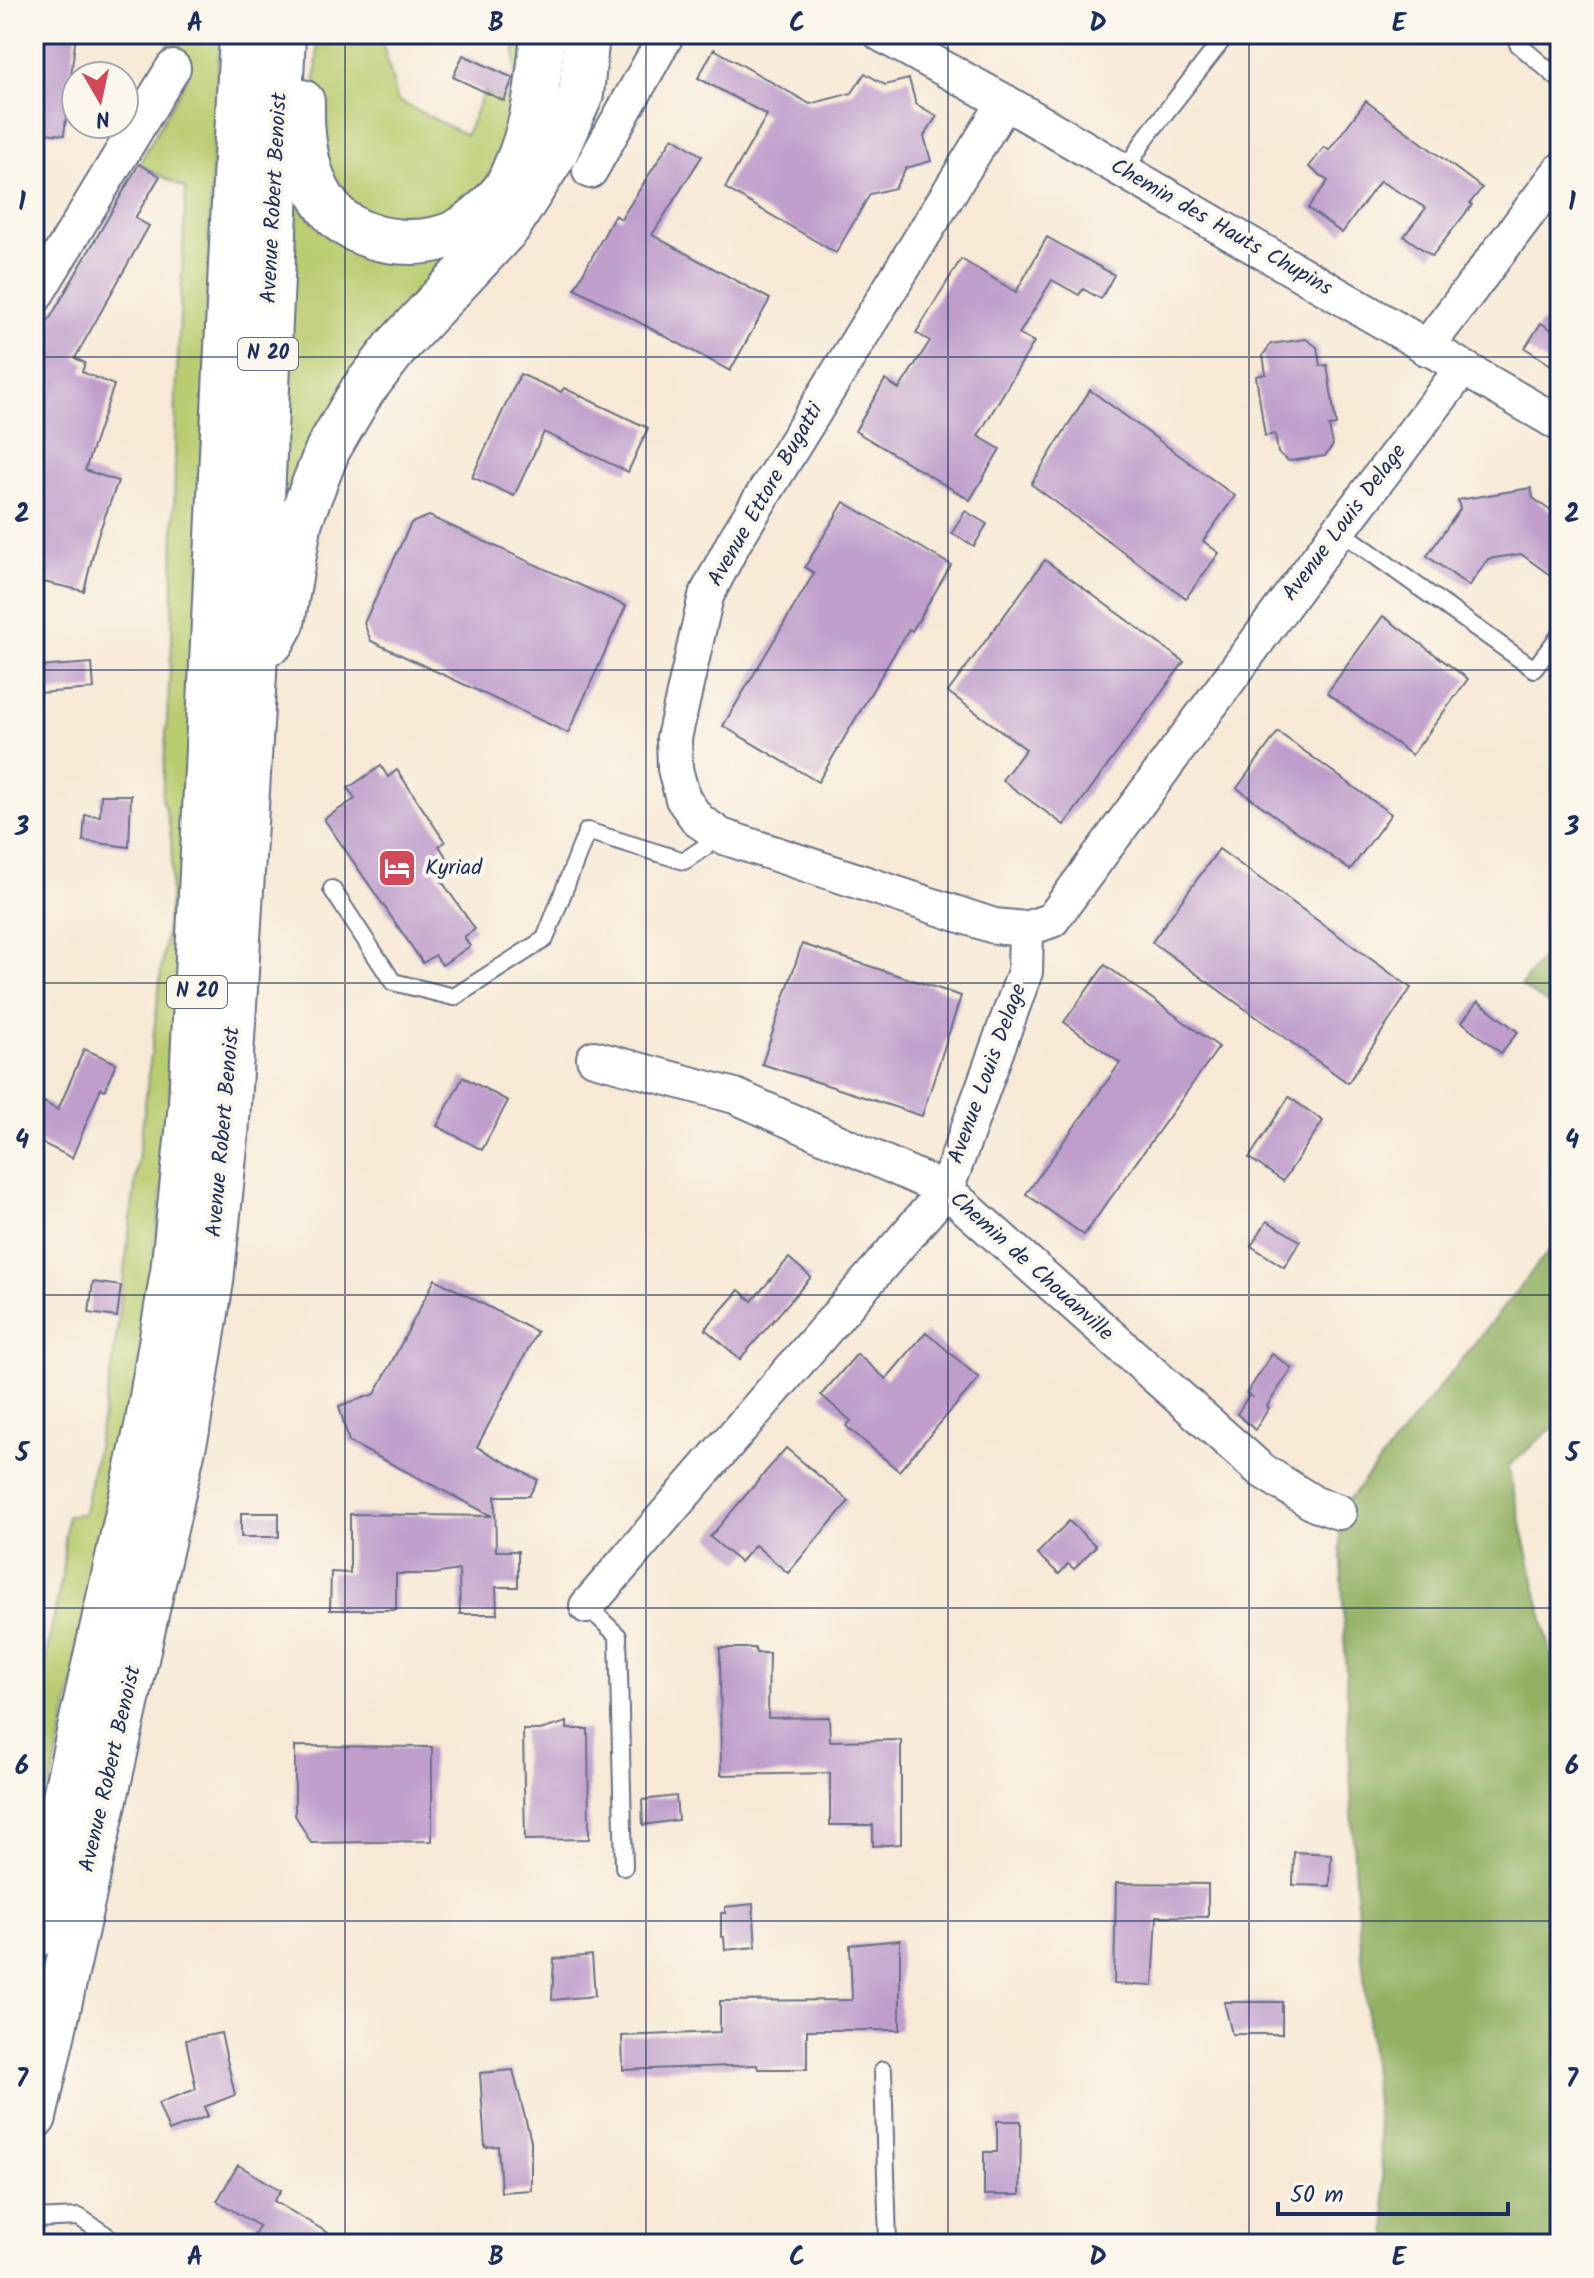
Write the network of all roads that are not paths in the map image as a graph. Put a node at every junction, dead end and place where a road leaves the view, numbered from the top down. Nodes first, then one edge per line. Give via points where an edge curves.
1 (242, 34) edge
2 (283, 34) edge
3 (305, 34) edge
4 (543, 34) edge
5 (587, 34) edge
6 (667, 34) edge
7 (881, 34) edge
8 (1227, 34) edge
9 (1525, 34) edge
10 (173, 68) dead end
11 (1560, 80) edge
12 (1005, 102) junction
13 (590, 171) dead end
14 (1560, 171) edge
15 (1124, 172) junction
16 (34, 298) edge
17 (1426, 348) junction
18 (1462, 369) junction
19 (1560, 424) edge
20 (1339, 530) junction
21 (1560, 635) edge
22 (254, 675) junction
23 (721, 836) junction
24 (332, 889) dead end
25 (1026, 929) junction
26 (594, 1058) dead end
27 (946, 1190) junction
28 (1339, 1512) dead end
29 (587, 1606) joint
30 (624, 1867) dead end
31 (34, 1936) edge
32 (883, 2070) dead end
33 (34, 2117) edge
34 (34, 2219) edge
35 (119, 2244) edge
36 (888, 2244) edge

1 - 31 main road, Avenue Robert Benoist / N 20 via 191,1104 173,1272 147,1427
2 - 22 main road, Avenue Robert Benoist / N 20
3 - 4 main road via 301,125 323,200 337,217 381,241 425,241 465,227 504,191 528,141
5 - 22 main road via 581,94 555,153 508,227 362,391 328,449 300,520 282,623
6 - 13 street
7 - 12 street, Chemin des Hauts Chupins
8 - 15 lane
9 - 11 lane via 1518,44
10 - 16 street
12 - 15 street, Chemin des Hauts Chupins
12 - 23 street, Avenue Ettore Bugatti via 734,542 706,596 674,738 675,769 690,810
14 - 17 street
15 - 17 street, Chemin des Hauts Chupins
17 - 18 street, Chemin des Hauts Chupins
18 - 19 street, Chemin des Hauts Chupins
18 - 20 street, Avenue Louis Delage
20 - 21 lane via 1534,669
20 - 25 street, Avenue Louis Delage via 1052,920
22 - 33 main road, Avenue Robert Benoist / N 20 via 226,1137 211,1281 187,1430
23 - 24 lane via 684,861 587,831 545,939 454,997 393,982
23 - 25 street, Avenue Ettore Bugatti via 994,926
25 - 27 street, Avenue Louis Delage via 1025,972
26 - 27 street, Chemin de Chouanville via 735,1096
27 - 28 street, Chemin de Chouanville via 1261,1470 1315,1504
27 - 29 street, Avenue Louis Delage
29 - 30 lane via 618,1636
32 - 36 lane
34 - 35 lane via 79,2217

